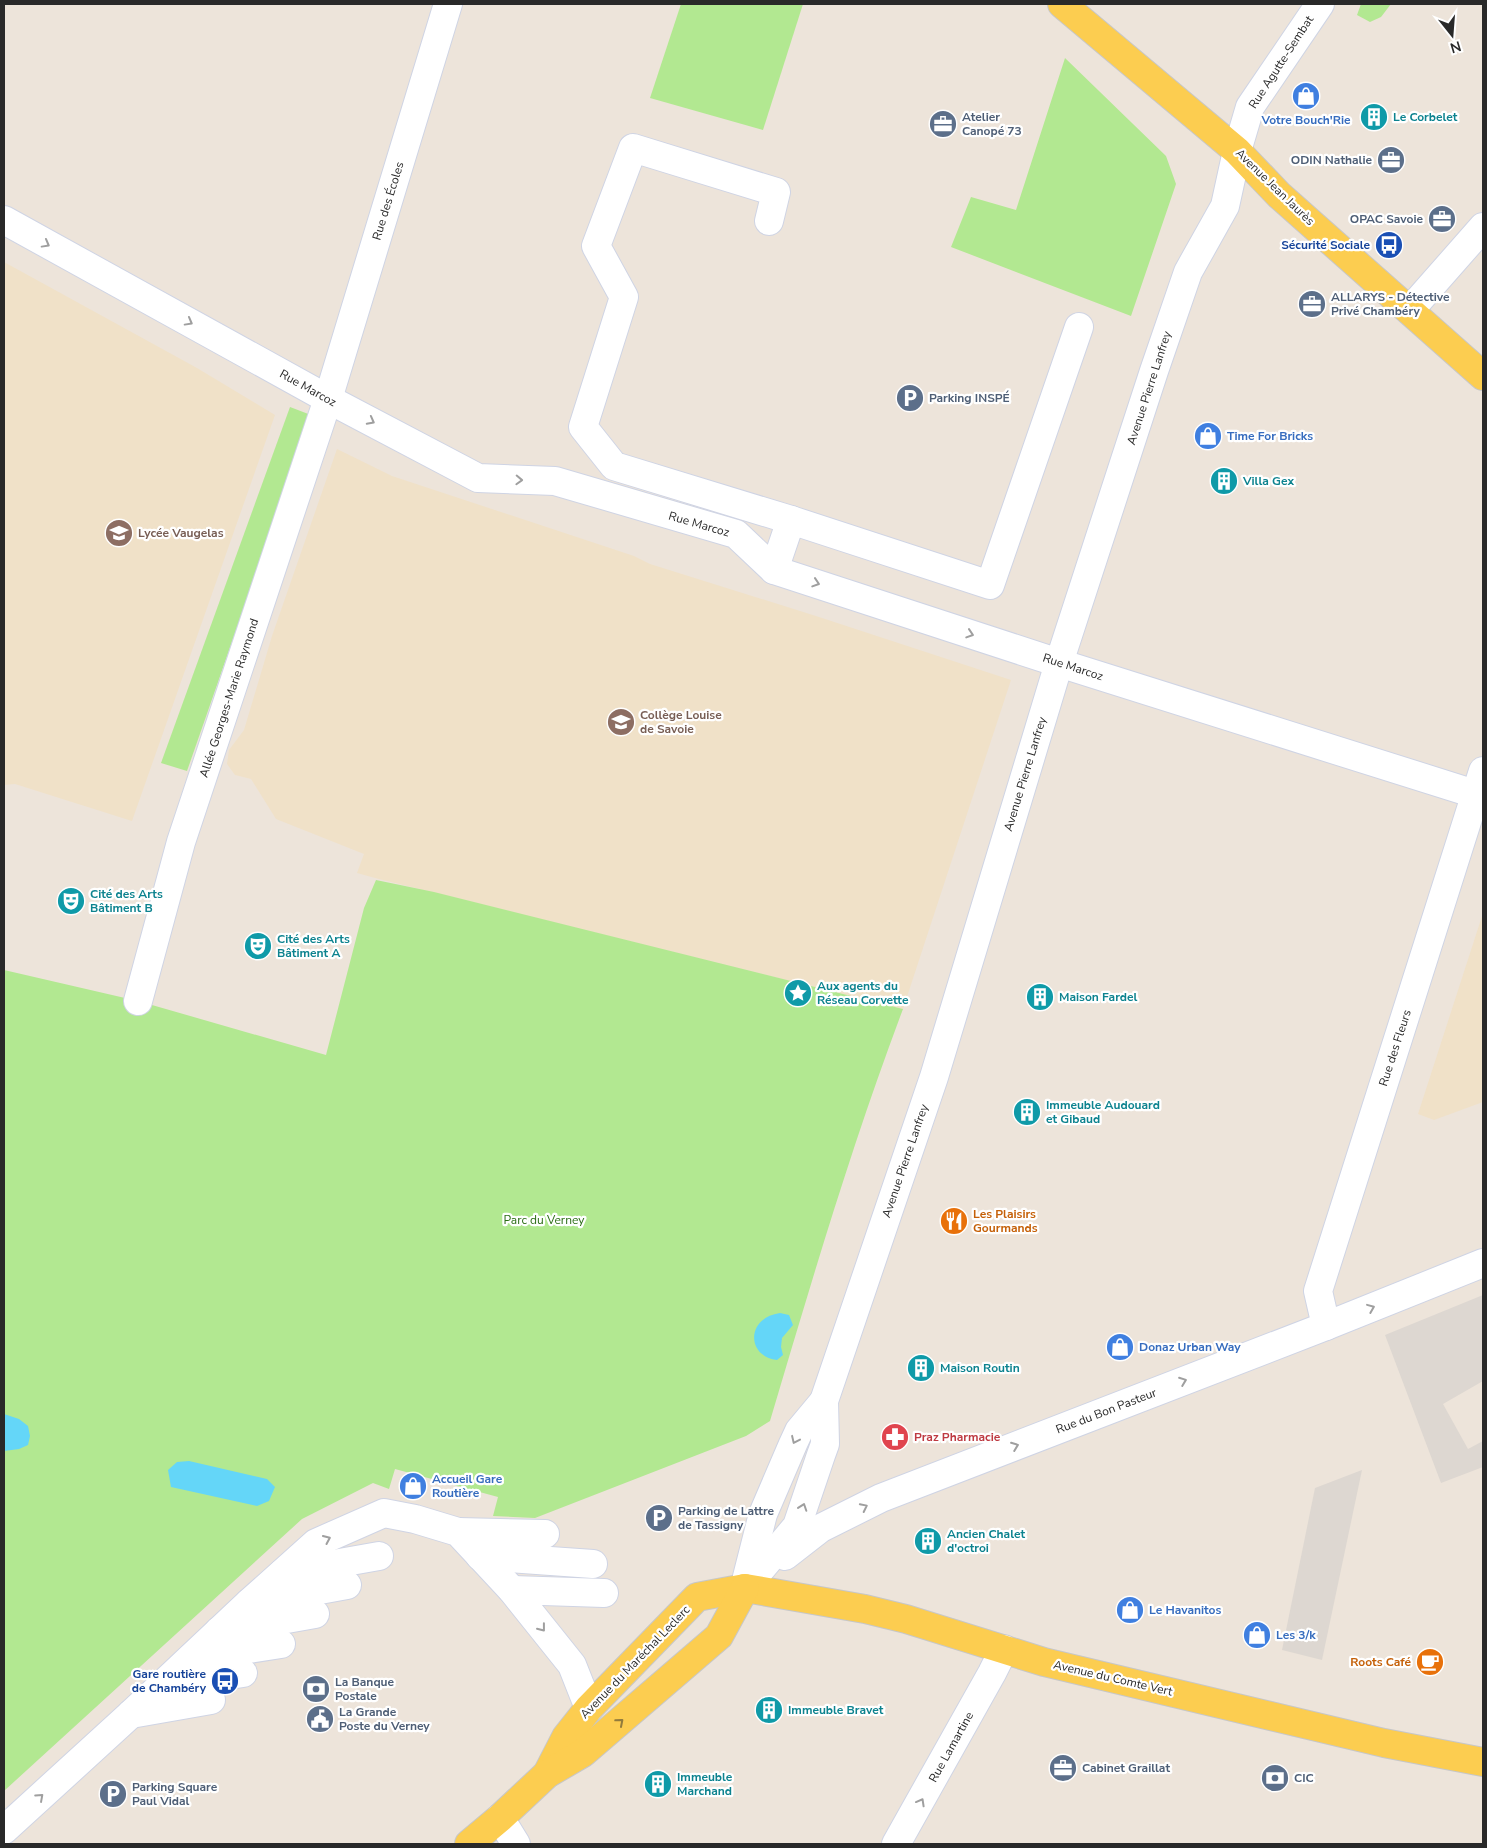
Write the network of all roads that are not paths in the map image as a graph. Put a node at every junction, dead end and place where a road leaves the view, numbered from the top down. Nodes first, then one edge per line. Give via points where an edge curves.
1 (448, 4) edge
2 (1062, 4) edge
3 (1320, 4) edge
4 (1237, 151) junction
5 (4, 220) edge
6 (769, 221) dead end
7 (1483, 227) edge
8 (1410, 310) junction
9 (1079, 327) dead end
10 (1483, 376) edge
11 (328, 399) junction
12 (791, 520) junction
13 (774, 570) junction
14 (1059, 663) junction
15 (1479, 783) edge
16 (138, 1000) dead end
17 (1483, 1263) edge
18 (1326, 1326) junction
19 (458, 1532) junction
20 (545, 1534) dead end
21 (379, 1556) dead end
22 (480, 1556) junction
23 (593, 1564) dead end
24 (282, 1573) junction
25 (347, 1585) dead end
26 (744, 1588) junction
27 (512, 1590) junction
28 (604, 1593) dead end
29 (249, 1603) junction
30 (316, 1614) dead end
31 (219, 1631) junction
32 (281, 1644) dead end
33 (1004, 1649) junction
34 (191, 1658) junction
35 (243, 1672) dead end
36 (160, 1686) junction
37 (211, 1700) dead end
38 (589, 1708) junction
39 (131, 1714) junction
40 (1483, 1762) edge
41 (547, 1774) junction
42 (500, 1818) junction
43 (4, 1830) edge
44 (469, 1844) edge
45 (516, 1844) edge
46 (896, 1844) edge

1 - 11 street, Rue des Écoles
2 - 4 main road, Avenue Jean Jaurès
3 - 4 street, Rue Agutte-Sembat via 1250,107
4 - 8 main road, Avenue Jean Jaurès via 1279,195
4 - 14 street, Avenue Pierre Lanfrey via 1225,206 1188,272
5 -> 11 street, Rue Marcoz
6 - 12 street via 776,192 633,148 596,246 624,297 583,427 614,466
7 - 8 street
8 - 10 main road, Avenue Jean Jaurès
9 - 12 street via 990,584
11 -> 13 street, Rue Marcoz via 478,478 555,481 736,534
11 - 16 street, Allée Georges-Marie Raymond via 181,842
12 - 13 street
13 -> 14 street, Rue Marcoz
14 - 15 street, Rue Marcoz
14 - 26 street, Avenue Pierre Lanfrey via 934,1077 824,1402 825,1444 797,1526
15 - 18 street, Rue des Fleurs via 1318,1291
18 -> 17 street, Rue du Bon Pasteur
26 -> 18 street, Rue du Bon Pasteur via 821,1528 881,1498
19 - 20 street
19 - 22 street
24 -> 19 street via 316,1543 384,1513
21 - 24 street
22 - 23 street
22 - 27 street
24 - 29 street
25 - 29 street
26 - 33 main road, Avenue du Comte Vert via 865,1609
26 - 38 main road, Avenue du Maréchal Leclerc via 697,1597
41 -> 26 main road, Avenue du Maréchal Leclerc via 583,1753 719,1636
27 - 28 street
27 -> 38 street via 572,1665
29 - 31 street
30 - 31 street
31 - 34 street
32 - 34 street
33 - 40 main road, Avenue du Comte Vert via 1044,1662 1384,1743
46 -> 33 street, Rue Lamartine
34 - 36 street
35 - 36 street
36 - 39 street
37 - 39 street
38 - 41 main road, Avenue du Maréchal Leclerc via 566,1737
43 -> 39 street
41 - 42 main road, Avenue du Maréchal Leclerc
42 - 44 main road, Avenue du Maréchal Leclerc
42 - 45 street

